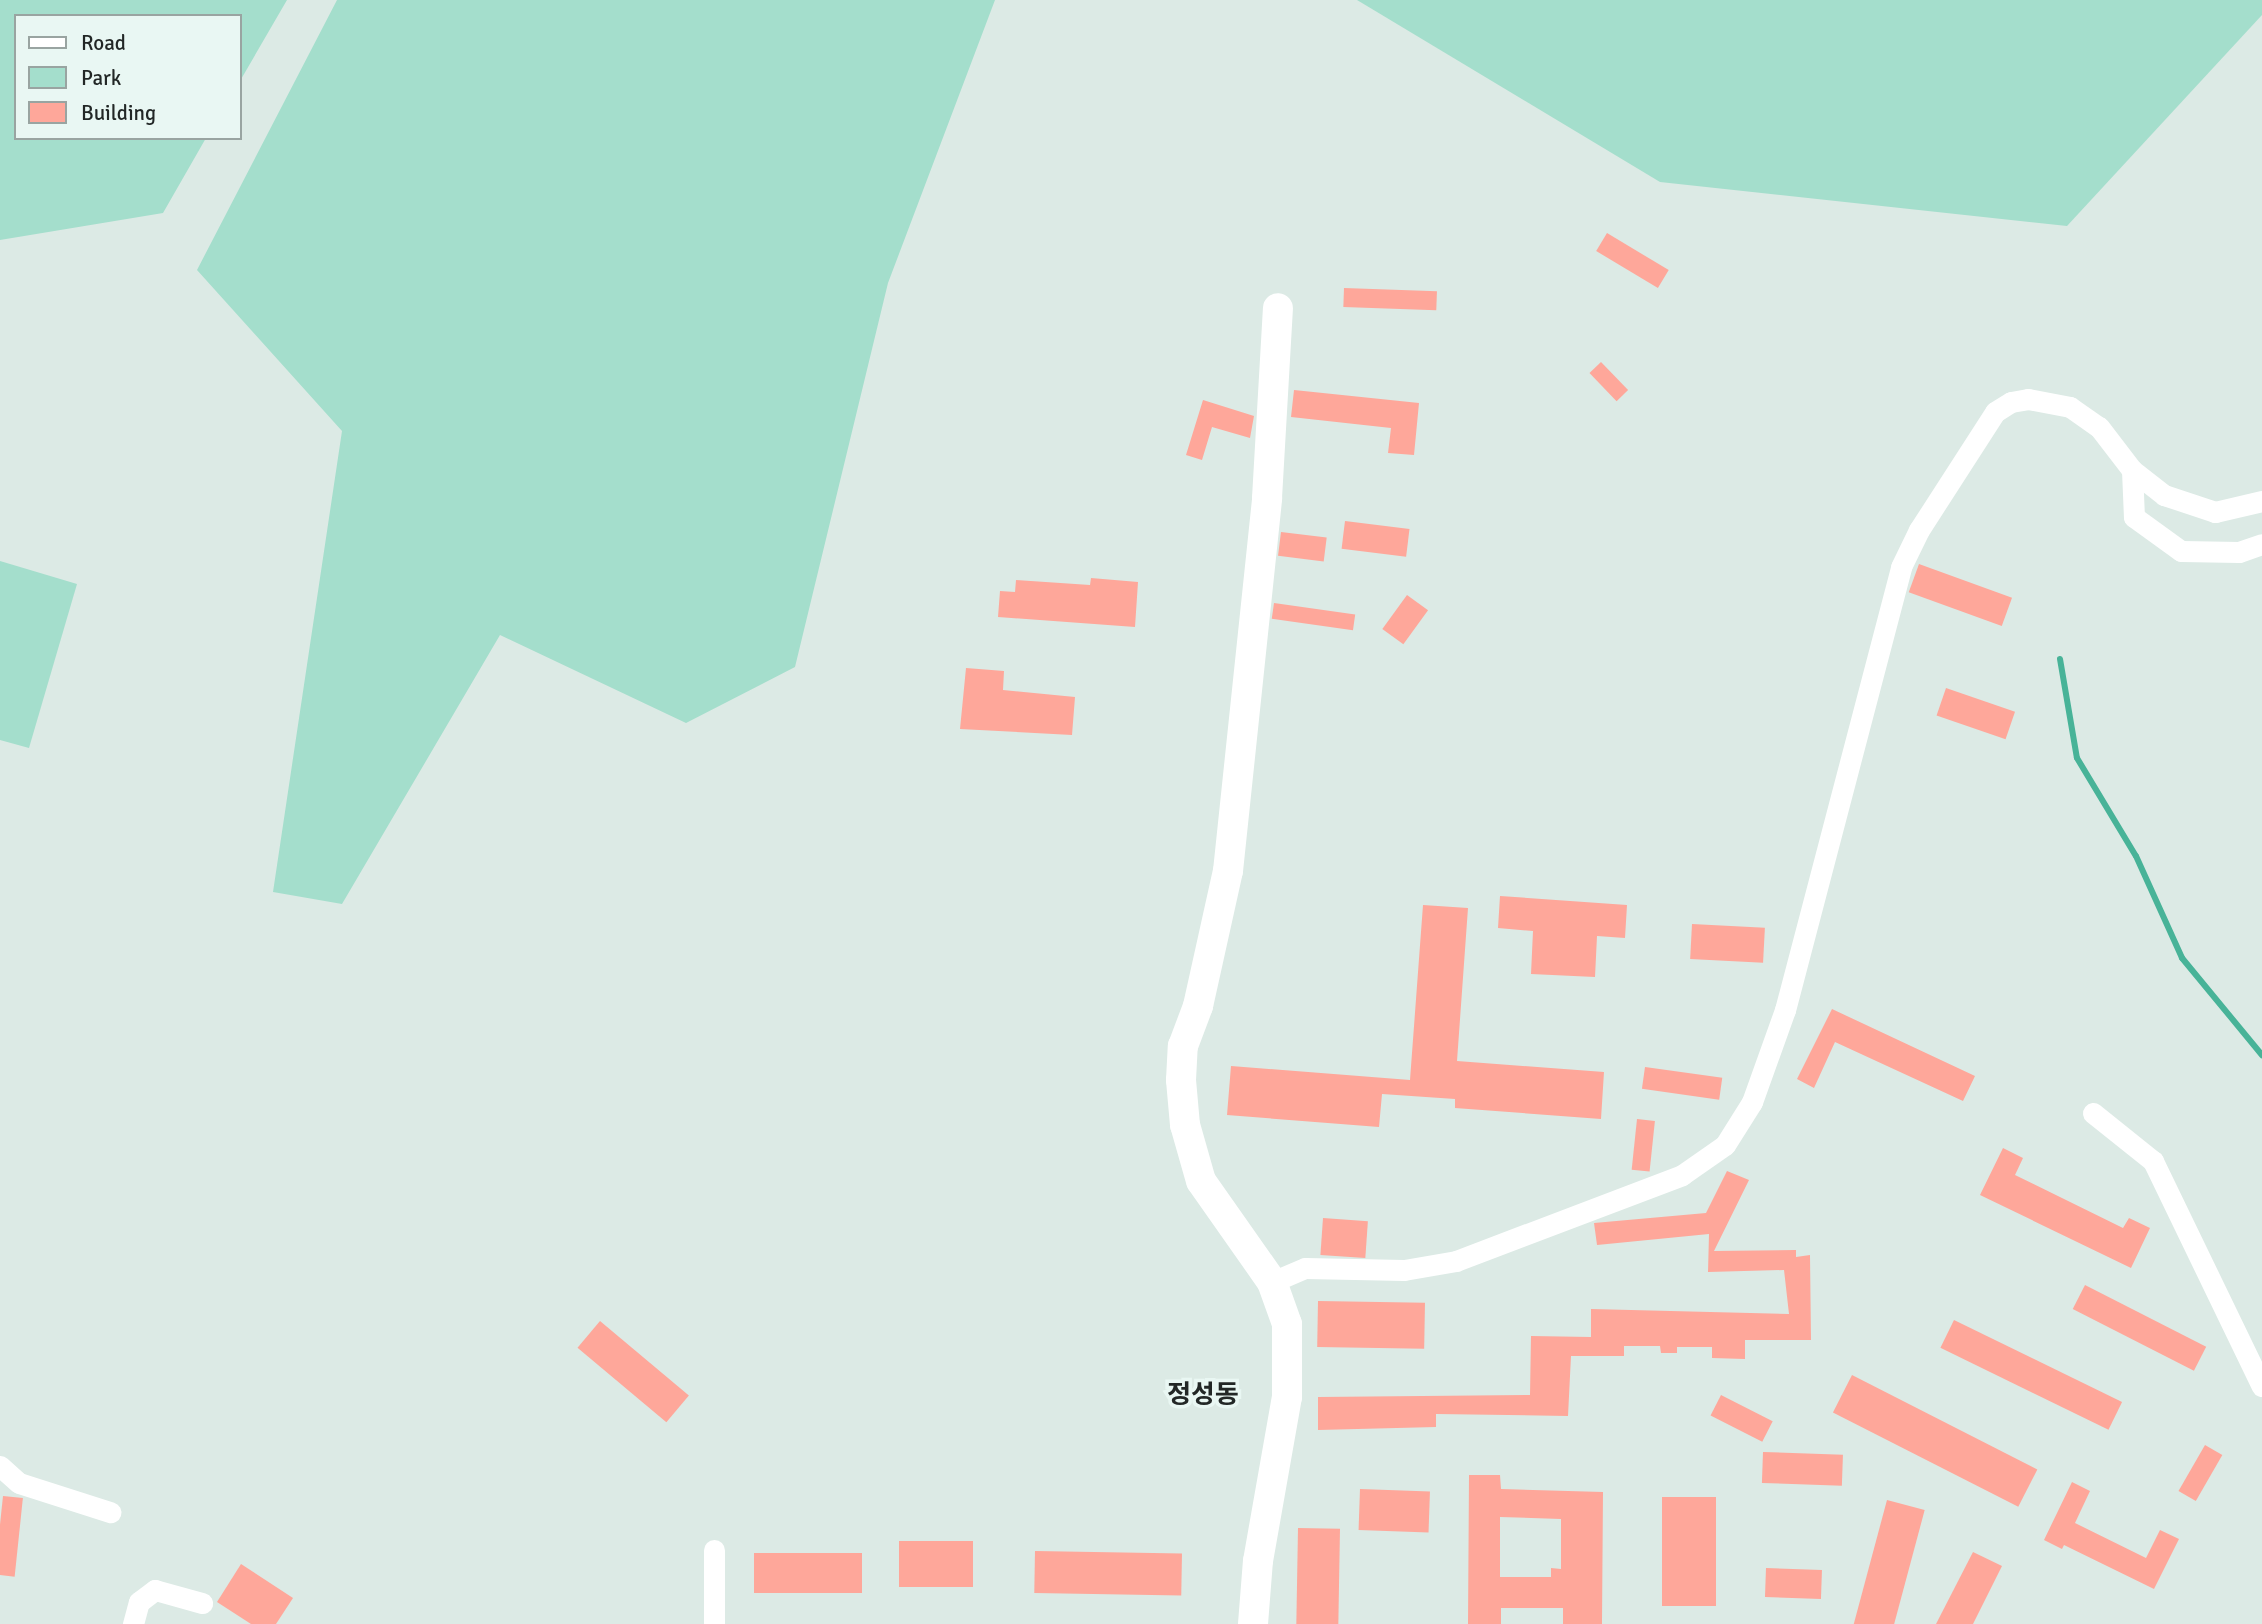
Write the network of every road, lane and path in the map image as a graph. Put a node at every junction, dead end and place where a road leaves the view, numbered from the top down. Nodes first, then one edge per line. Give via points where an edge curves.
1 (1278, 308) dead end
2 (2132, 470) junction
3 (2262, 501) edge
4 (2262, 544) edge
5 (2093, 1113) dead end
6 (1272, 1282) junction
7 (2262, 1386) edge
8 (0, 1466) edge
9 (110, 1512) dead end
10 (714, 1550) dead end
11 (202, 1603) dead end
12 (133, 1624) edge
13 (714, 1624) edge
14 (1253, 1624) edge

1 - 6 street via 1268,498 1228,871 1198,1006 1184,1046 1181,1080 1185,1125 1200,1181
2 - 3 street via 2164,495 2200,510 2231,510
2 - 4 street via 2134,517 2182,551 2239,552
2 - 6 street via 2099,427 2079,411 2054,401 2011,402 1983,429 1919,530 1901,567 1880,641 1785,1010 1752,1102 1725,1145 1682,1175 1456,1261 1404,1270 1305,1268
5 - 7 street via 2153,1161
6 - 14 street via 1287,1324 1287,1397 1259,1550
8 - 9 street via 19,1483
10 - 13 street
11 - 12 street via 155,1590 139,1602

